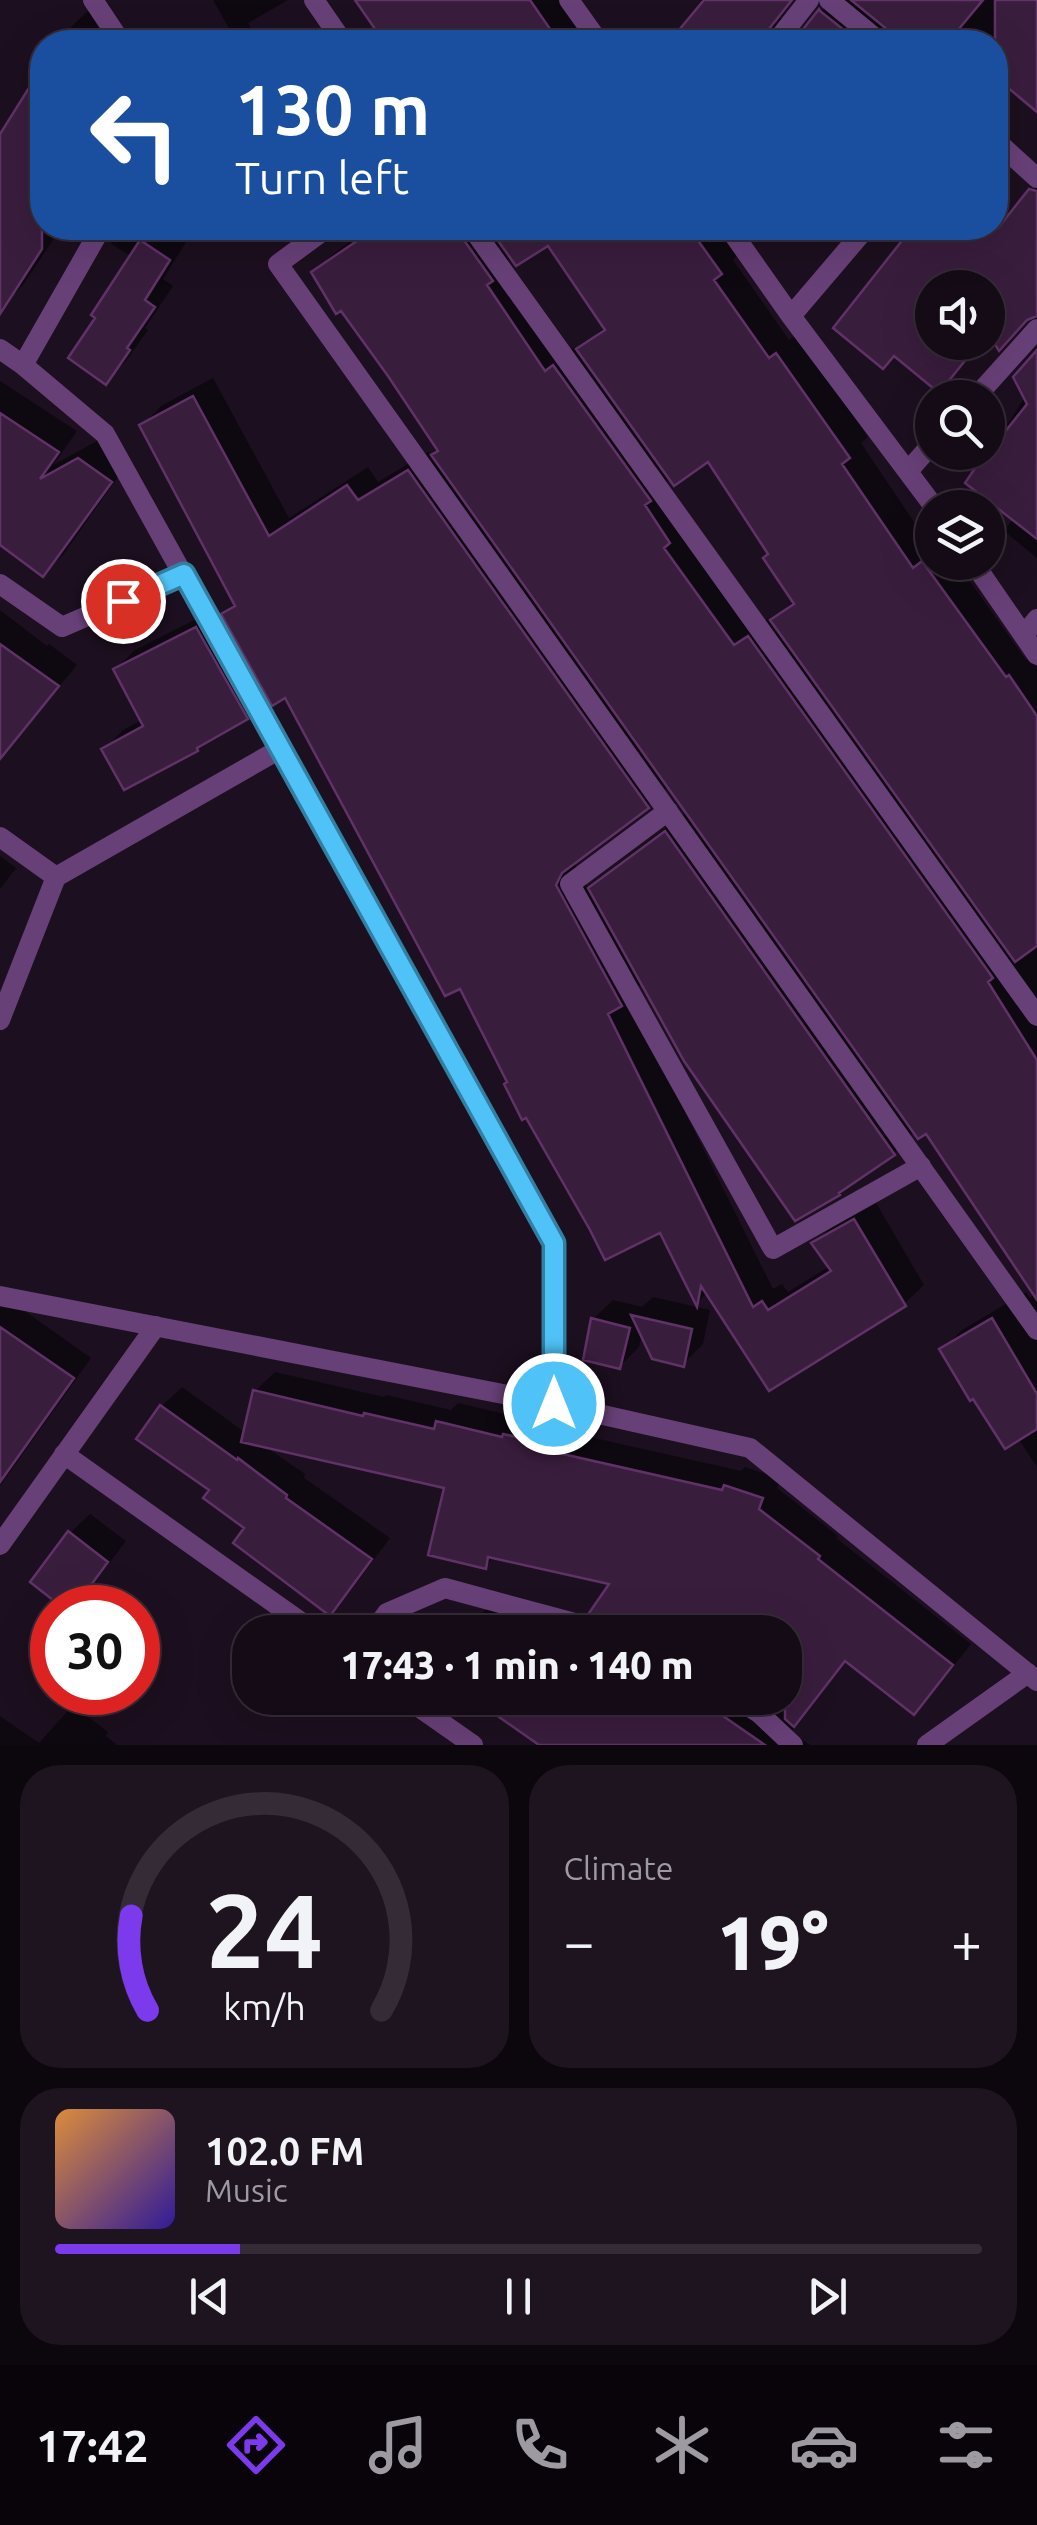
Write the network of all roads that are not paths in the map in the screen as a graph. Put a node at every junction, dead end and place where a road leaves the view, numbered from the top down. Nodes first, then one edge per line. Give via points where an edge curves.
1 (94, 0) edge
2 (314, 0) edge
3 (569, 0) edge
4 (809, 0) edge
5 (829, 0) edge
6 (113, 30) edge
7 (335, 30) edge
8 (590, 30) edge
9 (785, 30) edge
10 (865, 30) edge
11 (1008, 152) edge
12 (1037, 178) edge
13 (94, 240) edge
14 (311, 240) edge
15 (481, 240) edge
16 (737, 240) edge
17 (856, 240) edge
18 (791, 316) junction
19 (1037, 328) edge
20 (0, 350) edge
21 (24, 365) junction
22 (991, 380) edge
23 (915, 463) edge
24 (909, 470) junction
25 (923, 490) edge
26 (184, 574) junction
27 (989, 580) edge
28 (0, 584) edge
29 (1030, 627) edge
30 (1037, 655) edge
31 (280, 750) junction
32 (668, 811) junction
33 (0, 837) edge
34 (56, 877) junction
35 (1037, 1016) edge
36 (0, 1020) edge
37 (920, 1166) junction
38 (0, 1296) edge
39 (1034, 1318) edge
40 (156, 1326) junction
41 (554, 1404) junction
42 (64, 1454) junction
43 (0, 1545) edge
44 (291, 1615) edge
45 (386, 1615) edge
46 (545, 1615) edge
47 (1032, 1677) edge
48 (430, 1715) edge
49 (760, 1715) edge
50 (473, 1745) edge
51 (793, 1745) edge
52 (927, 1745) edge

1 - 6 street
2 - 7 street
3 - 8 street
4 - 9 street
5 - 10 street
11 - 12 street
13 - 21 street
14 - 32 street via 278,264
15 - 35 street
16 - 18 street
17 - 18 street
18 - 24 street
19 - 22 street
20 - 21 street
21 - 26 street via 106,434
23 - 24 street
24 - 25 street
26 - 28 street via 62,627
26 - 31 street
27 - 29 street
29 - 30 street
31 - 34 street
31 - 41 street via 554,1243
32 - 37 street
32 - 37 street via 570,884 772,1249
33 - 34 street
34 - 36 street
37 - 39 street
38 - 40 street
40 - 41 street
40 - 42 street
41 - 47 street via 750,1448
42 - 43 street
42 - 44 street
45 - 46 street via 444,1588
47 - 52 street
48 - 50 street
49 - 51 street

